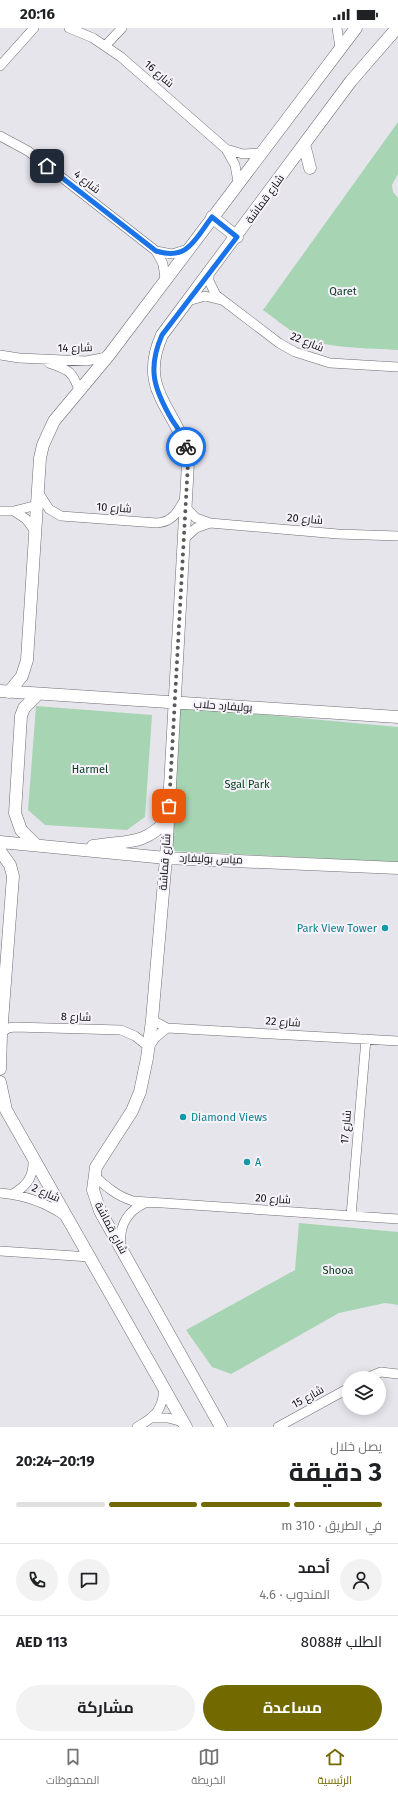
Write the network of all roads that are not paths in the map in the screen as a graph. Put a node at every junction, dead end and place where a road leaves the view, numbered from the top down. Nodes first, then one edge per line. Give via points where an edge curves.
1 (34, 28) edge
2 (69, 28) edge
3 (122, 28) edge
4 (337, 28) edge
5 (356, 28) edge
6 (397, 28) edge
7 (106, 45) junction
8 (340, 48) junction
9 (0, 66) edge
10 (0, 136) edge
11 (304, 144) junction
12 (226, 149) junction
13 (260, 153) junction
14 (310, 168) dead end
15 (238, 182) junction
16 (212, 217) junction
17 (237, 237) junction
18 (188, 249) junction
19 (156, 251) junction
20 (210, 273) junction
21 (165, 279) junction
22 (188, 301) junction
23 (222, 301) junction
24 (0, 355) edge
25 (108, 355) junction
26 (40, 360) junction
27 (398, 367) edge
28 (79, 390) junction
29 (38, 492) junction
30 (186, 502) junction
31 (37, 505) junction
32 (0, 510) edge
33 (14, 511) junction
34 (210, 523) junction
35 (35, 531) junction
36 (398, 537) edge
37 (184, 538) junction
38 (4, 692) edge
39 (38, 694) junction
40 (174, 703) junction
41 (398, 717) edge
42 (168, 819) junction
43 (0, 842) edge
44 (35, 844) junction
45 (82, 849) junction
46 (0, 851) edge
47 (166, 858) junction
48 (398, 868) edge
49 (2, 997) edge
50 (152, 1020) junction
51 (167, 1028) junction
52 (0, 1034) edge
53 (366, 1039) junction
54 (398, 1041) edge
55 (149, 1047) junction
56 (0, 1069) edge
57 (0, 1082) edge
58 (33, 1158) junction
59 (94, 1175) junction
60 (0, 1193) edge
61 (13, 1194) junction
62 (146, 1202) junction
63 (351, 1216) junction
64 (68, 1218) junction
65 (398, 1219) edge
66 (121, 1246) junction
67 (0, 1251) edge
68 (90, 1257) junction
69 (386, 1373) edge
70 (398, 1374) edge
71 (164, 1388) junction
72 (342, 1392) edge
73 (153, 1418) junction
74 (185, 1425) edge
75 (137, 1427) edge
76 (221, 1427) edge
77 (278, 1427) edge

1 - 9 street
2 - 7 street, شارع 16
3 - 7 street
4 - 8 street
5 - 8 street
6 - 11 street, شارع قماشة
7 - 12 street, شارع 16
8 - 13 street
10 - 19 street, شارع 4 via 28,151
11 - 14 street
11 - 17 street, شارع قماشة
12 - 13 street, شارع 16 via 243,154
12 - 15 street, شارع 16 via 235,165
13 - 15 street
15 - 16 street
16 - 17 street
16 - 18 street
17 - 20 street, شارع قماشة
18 - 19 street via 172,254
18 - 21 street
19 - 21 street, شارع 4 via 163,264
20 - 22 street, شارع قماشة
20 - 23 street, شارع 22 via 212,289
21 - 25 street
22 - 23 street, شارع 22 via 205,296
22 - 30 street, شارع قماشة via 162,335 155,354 153,374 161,400 185,443 188,463
23 - 27 street, شارع 22 via 279,343 301,354 330,363
24 - 26 street, شارع 14
25 - 26 street, شارع 14 via 86,361
25 - 28 street
26 - 28 street, شارع 14 via 70,372
28 - 29 street via 47,433 40,458
29 - 30 street, شارع 10 via 49,509 61,516 157,523 172,519
29 - 31 street
30 - 34 street, شارع 20 via 196,518
30 - 37 street, شارع قماشة
31 - 33 street
31 - 35 street
32 - 33 street
33 - 35 street
34 - 36 street, شارع 20
34 - 37 street, شارع 20 via 196,528
35 - 38 street via 26,668 18,683
37 - 40 street, شارع قماشة
38 - 39 street, بوليفارد حلاب
39 - 40 street, بوليفارد حلاب
39 - 44 street via 24,708 21,716 15,813 21,830
40 - 41 street, بوليفارد حلاب
40 - 42 street, شارع قماشة
42 - 45 street via 149,836 137,841
42 - 47 street, شارع قماشة
43 - 44 street, مياس بوليفارد
44 - 45 street, مياس بوليفارد
45 - 47 street, مياس بوليفارد
46 - 49 street via 10,865 13,876
47 - 48 street, مياس بوليفارد
47 - 50 street, شارع قماشة
49 - 52 street
50 - 51 street, شارع 22
50 - 55 street, شارع قماشة
51 - 53 street, شارع 22
51 - 55 street
52 - 55 street, شارع 8 via 14,1027 121,1030 135,1036
52 - 56 street
53 - 54 street, شارع 22
53 - 63 street, شارع 17
55 - 59 street, شارع قماشة via 144,1077 132,1111 99,1160
57 - 58 street via 6,1110
58 - 61 street, شارع 2 via 30,1180
58 - 64 street
59 - 62 street, شارع 20 via 120,1197
59 - 66 street, شارع قماشة via 95,1199
60 - 61 street, شارع 2
61 - 64 street, شارع 2 via 42,1202
62 - 63 street, شارع 20
62 - 66 street via 136,1207 122,1224
63 - 65 street, شارع 20
64 - 68 street
66 - 76 street, شارع قماشة
67 - 68 street
68 - 71 street
69 - 70 street
71 - 73 street via 162,1404
71 - 74 street
72 - 77 street, شارع 15
73 - 74 street via 168,1418
73 - 75 street

